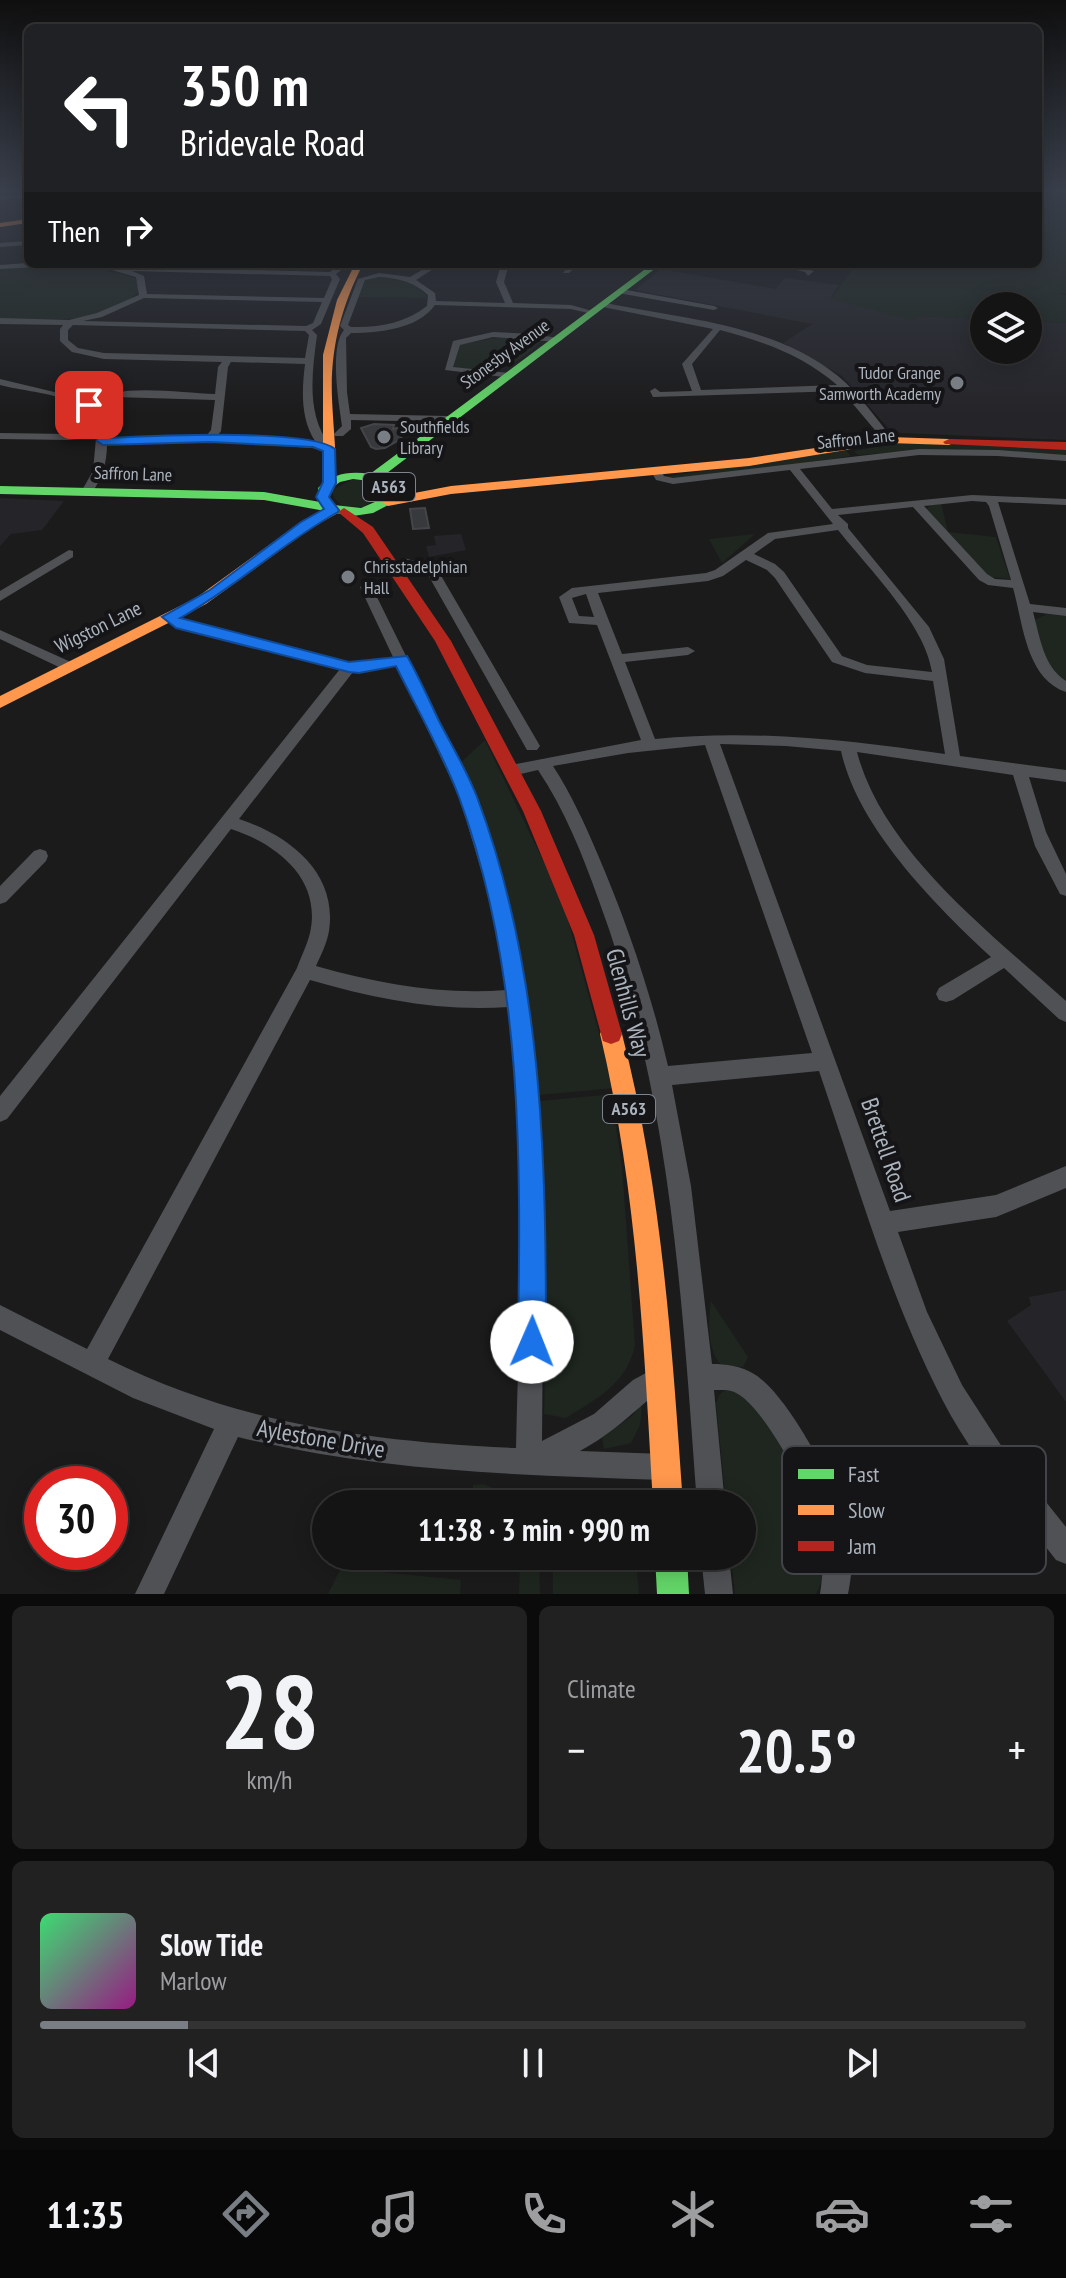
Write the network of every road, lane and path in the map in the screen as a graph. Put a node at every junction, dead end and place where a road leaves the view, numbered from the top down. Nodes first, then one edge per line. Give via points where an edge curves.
1 (24, 266) edge
2 (0, 267) edge
3 (72, 268) edge
4 (112, 268) junction
5 (340, 268) edge
6 (430, 268) edge
7 (504, 268) edge
8 (569, 268) edge
9 (652, 268) edge
10 (795, 268) edge
11 (160, 270) junction
12 (366, 270) edge
13 (566, 271) dead end
14 (332, 274) junction
15 (808, 274) dead end
16 (140, 276) junction
17 (411, 280) junction
18 (621, 291) junction
19 (143, 296) junction
20 (325, 300) junction
21 (433, 303) junction
22 (510, 306) junction
23 (599, 308) junction
24 (714, 308) dead end
25 (100, 319) junction
26 (0, 321) edge
27 (70, 323) junction
28 (718, 328) junction
29 (307, 329) junction
30 (349, 330) junction
31 (559, 339) junction
32 (228, 360) junction
33 (308, 361) junction
34 (509, 376) junction
35 (0, 382) edge
36 (846, 388) junction
37 (698, 394) junction
38 (655, 395) dead end
39 (218, 397) junction
40 (87, 408) junction
41 (449, 419) junction
42 (0, 436) edge
43 (334, 436) junction
44 (102, 437) junction
45 (210, 438) junction
46 (889, 440) junction
47 (1066, 446) edge
48 (1066, 458) edge
49 (793, 467) junction
50 (656, 471) junction
51 (377, 478) junction
52 (328, 483) junction
53 (0, 490) edge
54 (451, 490) junction
55 (87, 492) junction
56 (264, 496) junction
57 (989, 498) junction
58 (388, 502) junction
59 (1066, 502) edge
60 (915, 503) junction
61 (336, 510) junction
62 (832, 512) junction
63 (844, 526) junction
64 (69, 554) dead end
65 (745, 555) junction
66 (404, 562) junction
67 (1018, 585) junction
68 (366, 587) dead end
69 (591, 591) junction
70 (0, 597) edge
71 (418, 599) junction
72 (1025, 607) junction
73 (1066, 612) edge
74 (169, 617) junction
75 (603, 621) junction
76 (0, 634) edge
77 (688, 651) dead end
78 (617, 659) junction
79 (401, 660) junction
80 (68, 666) junction
81 (349, 667) junction
82 (941, 677) junction
83 (1066, 687) edge
84 (501, 689) junction
85 (0, 703) edge
86 (481, 712) junction
87 (710, 739) junction
88 (650, 744) junction
89 (848, 746) junction
90 (537, 755) junction
91 (953, 759) junction
92 (512, 770) junction
93 (1019, 770) junction
94 (1066, 776) edge
95 (228, 822) junction
96 (40, 856) dead end
97 (1066, 889) edge
98 (0, 897) edge
99 (1007, 957) junction
100 (305, 971) junction
101 (946, 994) dead end
102 (518, 998) junction
103 (1066, 1013) edge
104 (827, 1061) junction
105 (661, 1076) junction
106 (0, 1112) edge
107 (1066, 1177) edge
108 (883, 1223) junction
109 (0, 1317) edge
110 (92, 1364) junction
111 (702, 1377) junction
112 (660, 1379) junction
113 (231, 1422) junction
114 (792, 1446) edge
115 (987, 1446) edge
116 (529, 1461) junction
117 (666, 1467) junction
118 (667, 1490) edge
119 (710, 1490) edge
120 (1046, 1524) edge
121 (1066, 1550) edge
122 (672, 1570) edge
123 (716, 1570) edge
124 (837, 1574) edge
125 (149, 1594) edge
126 (673, 1594) edge
127 (719, 1594) edge
128 (834, 1594) edge

1 - 2 street
3 - 4 street
4 - 11 street
4 - 16 street
5 - 14 street
6 - 17 street
7 - 22 street via 500,282
8 - 13 street
9 - 18 main road, Stonesby Avenue
10 - 15 street
11 - 14 street
11 - 16 street
12 - 17 street
12 - 30 street via 344,326
12 - 43 main road, A563 via 338,302 328,333 324,365
14 - 20 street via 336,279
16 - 19 street
17 - 21 street via 429,290
18 - 23 main road, Stonesby Avenue
18 - 24 street
19 - 20 street
19 - 25 street
20 - 29 street via 317,324
21 - 22 street
21 - 30 street via 402,323
22 - 23 street
23 - 28 street
23 - 31 main road, Stonesby Avenue
25 - 27 street
25 - 29 street
26 - 27 street
27 - 32 street via 62,331 64,341 91,355
28 - 36 street via 788,350
28 - 37 street via 687,364
29 - 33 street via 313,335
30 - 43 street via 342,338
31 - 34 main road, Stonesby Avenue
31 - 34 street via 497,336 456,343 448,368
32 - 33 street
32 - 39 street
33 - 43 street via 310,424 315,436
34 - 41 main road, Stonesby Avenue
35 - 40 street via 61,395
36 - 37 street
36 - 46 street
37 - 38 street
39 - 40 street via 114,394
39 - 45 street via 216,431
40 - 44 street via 99,419
41 - 43 street
41 - 51 main road, Stonesby Avenue
42 - 44 street
43 - 45 street
43 - 51 main road, A563 via 343,453
43 - 52 main road, A563
44 - 45 street
44 - 55 street via 99,475
46 - 47 main road, Saffron Lane
46 - 50 main road, Saffron Lane
48 - 49 street, Saffron Lane via 919,452
49 - 50 street, Saffron Lane via 673,481 660,478
49 - 62 street
50 - 54 main road, Saffron Lane
51 - 52 main road, A563 via 343,477
51 - 54 main road, Saffron Lane
51 - 58 main road, A563 via 391,490
52 - 56 main road, Saffron Lane
52 - 61 main road, A563 via 323,497
53 - 55 main road, Saffron Lane
54 - 58 main road, Saffron Lane
55 - 56 main road, Saffron Lane
56 - 61 main road, Saffron Lane
57 - 59 street
57 - 60 street
57 - 67 street
58 - 61 main road, A563 via 366,511
58 - 66 main road, Glenhills Way / A563 via 383,524
60 - 62 street
60 - 67 street via 983,577
61 - 71 main road, Glenhills Way / A563 via 368,530
61 - 74 main road, Wigston Lane via 306,525 215,593
62 - 63 street
63 - 65 street via 780,534
63 - 82 street via 922,627
64 - 70 street
65 - 69 street via 708,577
65 - 82 street via 780,575 837,659 865,669
66 - 71 main road, Glenhills Way / A563
66 - 84 street via 432,570
67 - 72 street
68 - 79 street
69 - 75 street
69 - 75 street via 565,597 571,618
71 - 86 main road, Glenhills Way / A563
72 - 73 street
72 - 83 street via 1042,666
74 - 80 main road, Wigston Lane
74 - 81 street via 182,625
75 - 78 street
76 - 80 street
77 - 78 street
78 - 88 street
79 - 81 street
79 - 102 street via 467,796 497,893
80 - 85 main road, Wigston Lane
81 - 95 street
82 - 91 street
84 - 86 street via 497,701
84 - 90 street
86 - 92 main road, Glenhills Way / A563
87 - 88 street
87 - 89 street
87 - 104 street, Brettell Road
88 - 90 street
89 - 91 street
89 - 99 street via 875,813 903,856
90 - 92 street
90 - 105 street via 577,827 611,905
91 - 93 street
92 - 112 main road, Glenhills Way / A563 via 584,935 624,1079 641,1185
93 - 94 street
93 - 97 street via 1036,835
95 - 100 street via 269,836 310,873 320,898 320,929
95 - 106 street
96 - 98 street
99 - 101 street
99 - 103 street
100 - 102 street via 416,998
100 - 110 street
102 - 116 street via 533,1190
104 - 105 street
104 - 108 street, Brettell Road
105 - 111 street via 687,1218
107 - 108 street via 996,1206
108 - 115 street, Brettell Road via 917,1317 953,1394
109 - 110 street, Aylestone Drive
110 - 113 street, Aylestone Drive
111 - 114 street via 733,1378 754,1389
111 - 119 street
112 - 116 street via 642,1387 602,1424
112 - 117 main road, Glenhills Way / A563
113 - 116 street, Aylestone Drive via 398,1453
113 - 125 street
116 - 117 street, Aylestone Drive
117 - 118 main road, Glenhills Way / A563
120 - 121 street, Brettell Road
122 - 126 main road
123 - 127 street
124 - 128 street

